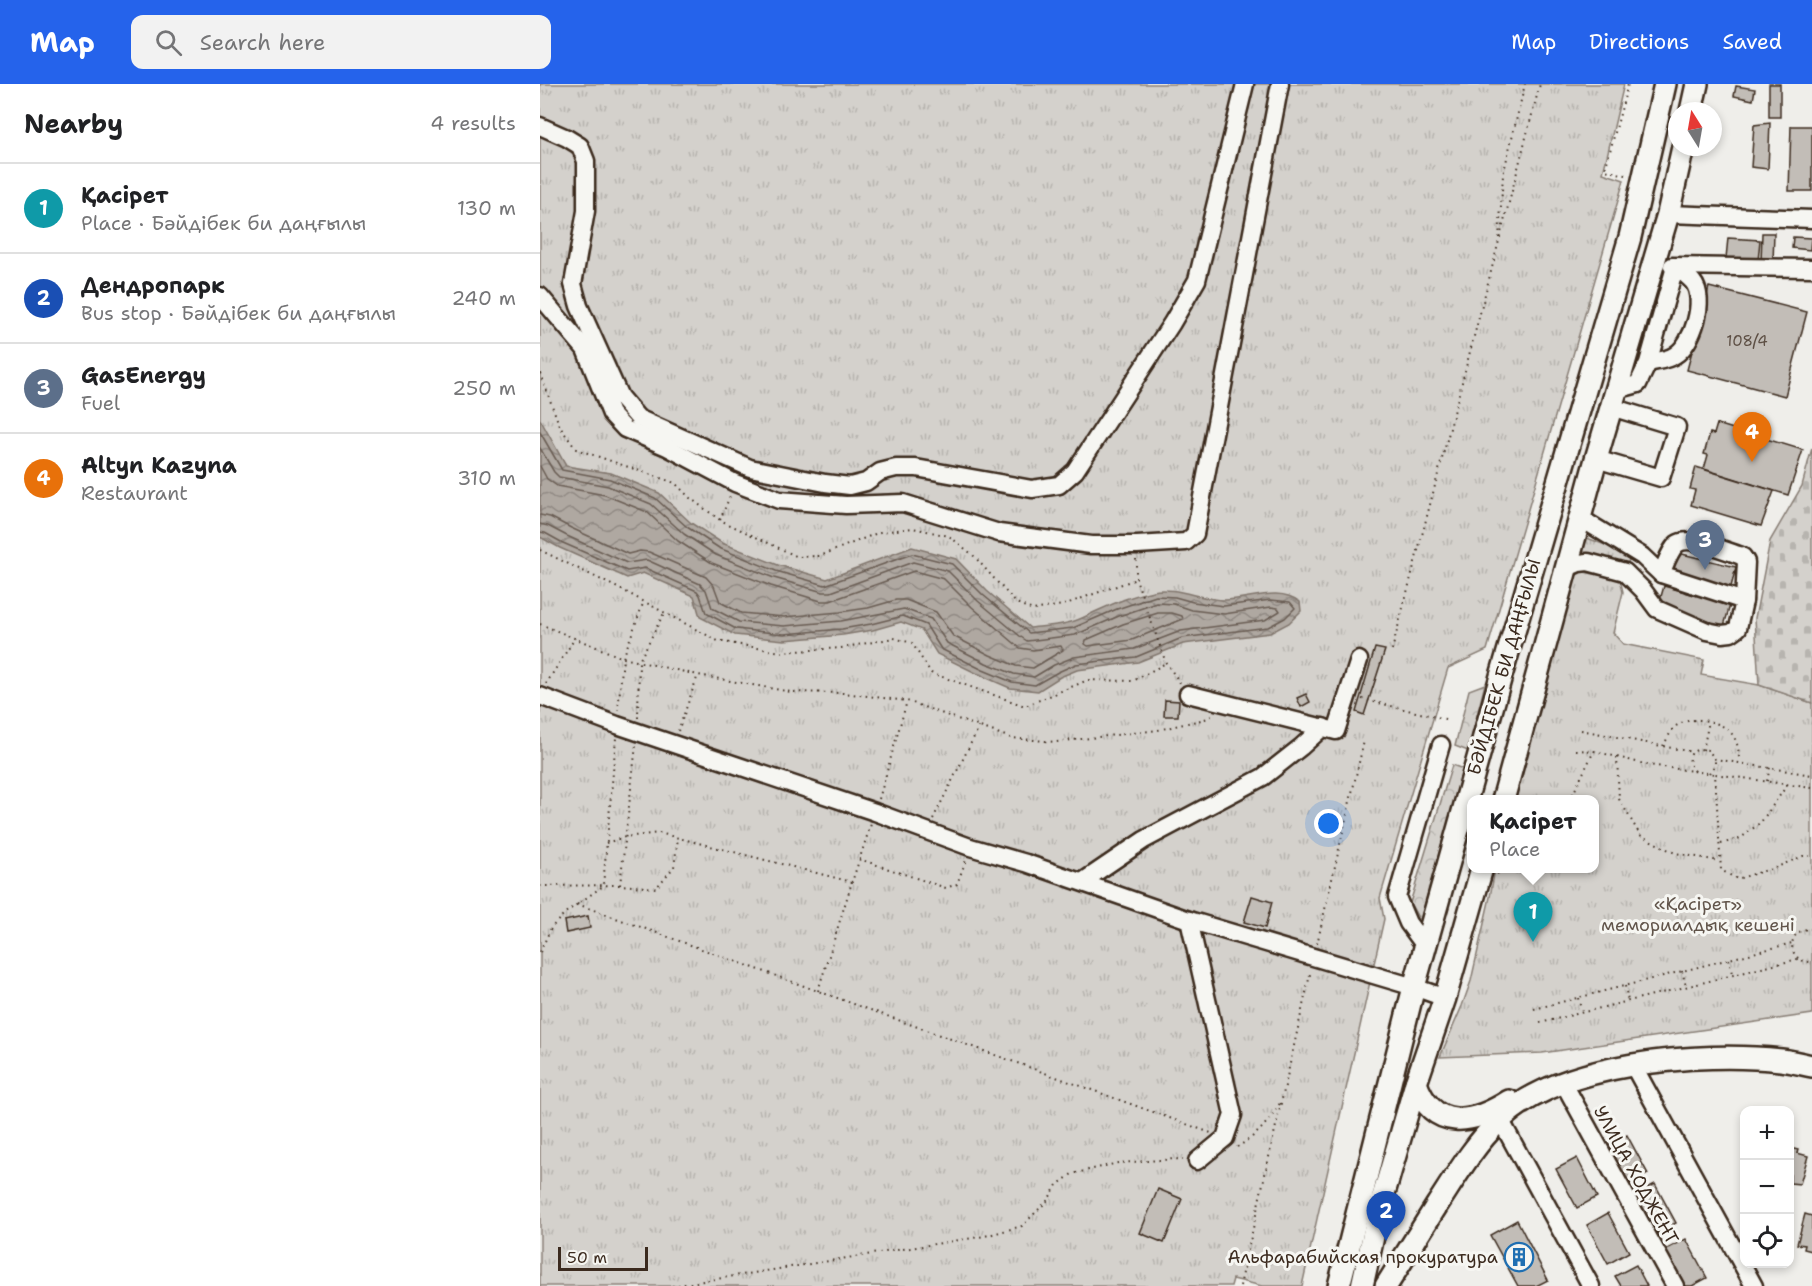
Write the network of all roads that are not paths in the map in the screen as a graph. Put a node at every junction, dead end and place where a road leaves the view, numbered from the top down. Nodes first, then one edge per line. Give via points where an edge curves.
1 (1245, 84) edge
2 (1280, 84) edge
3 (1665, 84) edge
4 (1697, 84) edge
5 (1693, 102) edge
6 (540, 126) edge
7 (1681, 156) edge
8 (1668, 214) junction
9 (1812, 219) edge
10 (1653, 266) junction
11 (1675, 267) junction
12 (1812, 268) edge
13 (540, 296) edge
14 (1648, 363) junction
15 (1614, 398) junction
16 (1596, 459) junction
17 (1580, 518) junction
18 (1565, 569) junction
19 (1661, 574) junction
20 (1744, 601) junction
21 (1359, 660) dead end
22 (543, 690) edge
23 (1188, 694) road end
24 (1323, 727) junction
25 (1441, 745) dead end
26 (1468, 795) edge
27 (1504, 795) edge
28 (1467, 797) edge
29 (1481, 873) edge
30 (1082, 882) junction
31 (1189, 920) junction
32 (1425, 946) junction
33 (1414, 987) junction
34 (1445, 998) junction
35 (1782, 1060) junction
36 (1633, 1065) junction
37 (1812, 1066) edge
38 (1563, 1082) junction
39 (1416, 1083) junction
40 (1500, 1119) junction
41 (1197, 1161) road end
42 (1422, 1229) junction
43 (1363, 1281) edge
44 (1340, 1286) edge
45 (1386, 1286) edge
46 (1591, 1286) edge
47 (1675, 1286) edge
48 (1754, 1286) edge

1 - 6 street via 1197,280 1075,471 1059,485 1032,489 916,468 880,472 866,482 850,486 825,483 750,468 638,418 620,397 573,284 586,211 585,161 580,146
2 - 13 street via 1195,534 1186,542 1091,545 999,533 903,503 846,505 779,500 625,429 611,414 585,350
3 - 26 main road, БӘЙДІБЕК БИ ДАҢҒЫЛЫ via 1630,237
4 - 5 main road
7 - 8 main road, БӘЙДІБЕК БИ ДАҢҒЫЛЫ
8 - 9 street
8 - 10 main road, БӘЙДІБЕК БИ ДАҢҒЫЛЫ
10 - 11 street
10 - 15 main road, БӘЙДІБЕК БИ ДАҢҒЫЛЫ
11 - 12 street
11 - 14 street
11 - 14 street via 1698,291 1700,303 1694,327 1676,355
14 - 15 street via 1638,384
15 - 16 main road, БӘЙДІБЕК БИ ДАҢҒЫЛЫ
15 - 16 street via 1677,427 1661,478
16 - 17 main road, БӘЙДІБЕК БИ ДАҢҒЫЛЫ
17 - 18 main road, БӘЙДІБЕК БИ ДАҢҒЫЛЫ
17 - 19 street via 1641,556
18 - 20 street via 1588,562 1625,572 1657,609 1722,634 1738,628
18 - 27 main road, БӘЙДІБЕК БИ ДАҢҒЫЛЫ
19 - 20 street
19 - 20 street via 1677,544 1682,542 1700,543 1739,555 1746,562
21 - 24 street via 1336,731
22 - 30 street via 617,725
23 - 24 street
24 - 30 street via 1263,777 1144,840
25 - 32 street via 1397,897 1408,923
28 - 32 main road, БӘЙДІБЕК БИ ДАҢҒЫЛЫ
29 - 34 main road
30 - 31 street
31 - 33 street
31 - 41 street via 1233,1115 1228,1144
32 - 33 main road, БӘЙДІБЕК БИ ДАҢҒЫЛЫ
33 - 34 street
33 - 44 main road, БӘЙДІБЕК БИ ДАҢҒЫЛЫ
34 - 39 main road
35 - 36 main road via 1687,1058
35 - 37 main road
35 - 39 main road via 1764,1050 1739,1047 1631,1057 1560,1075 1495,1110 1461,1120 1444,1117 1428,1107
36 - 38 main road
36 - 48 street
38 - 40 main road via 1530,1097
38 - 47 street, УЛИЦА ХОДЖЕНТ
39 - 43 main road
40 - 42 main road via 1474,1149
40 - 46 street
42 - 43 main road via 1385,1279
42 - 45 main road

